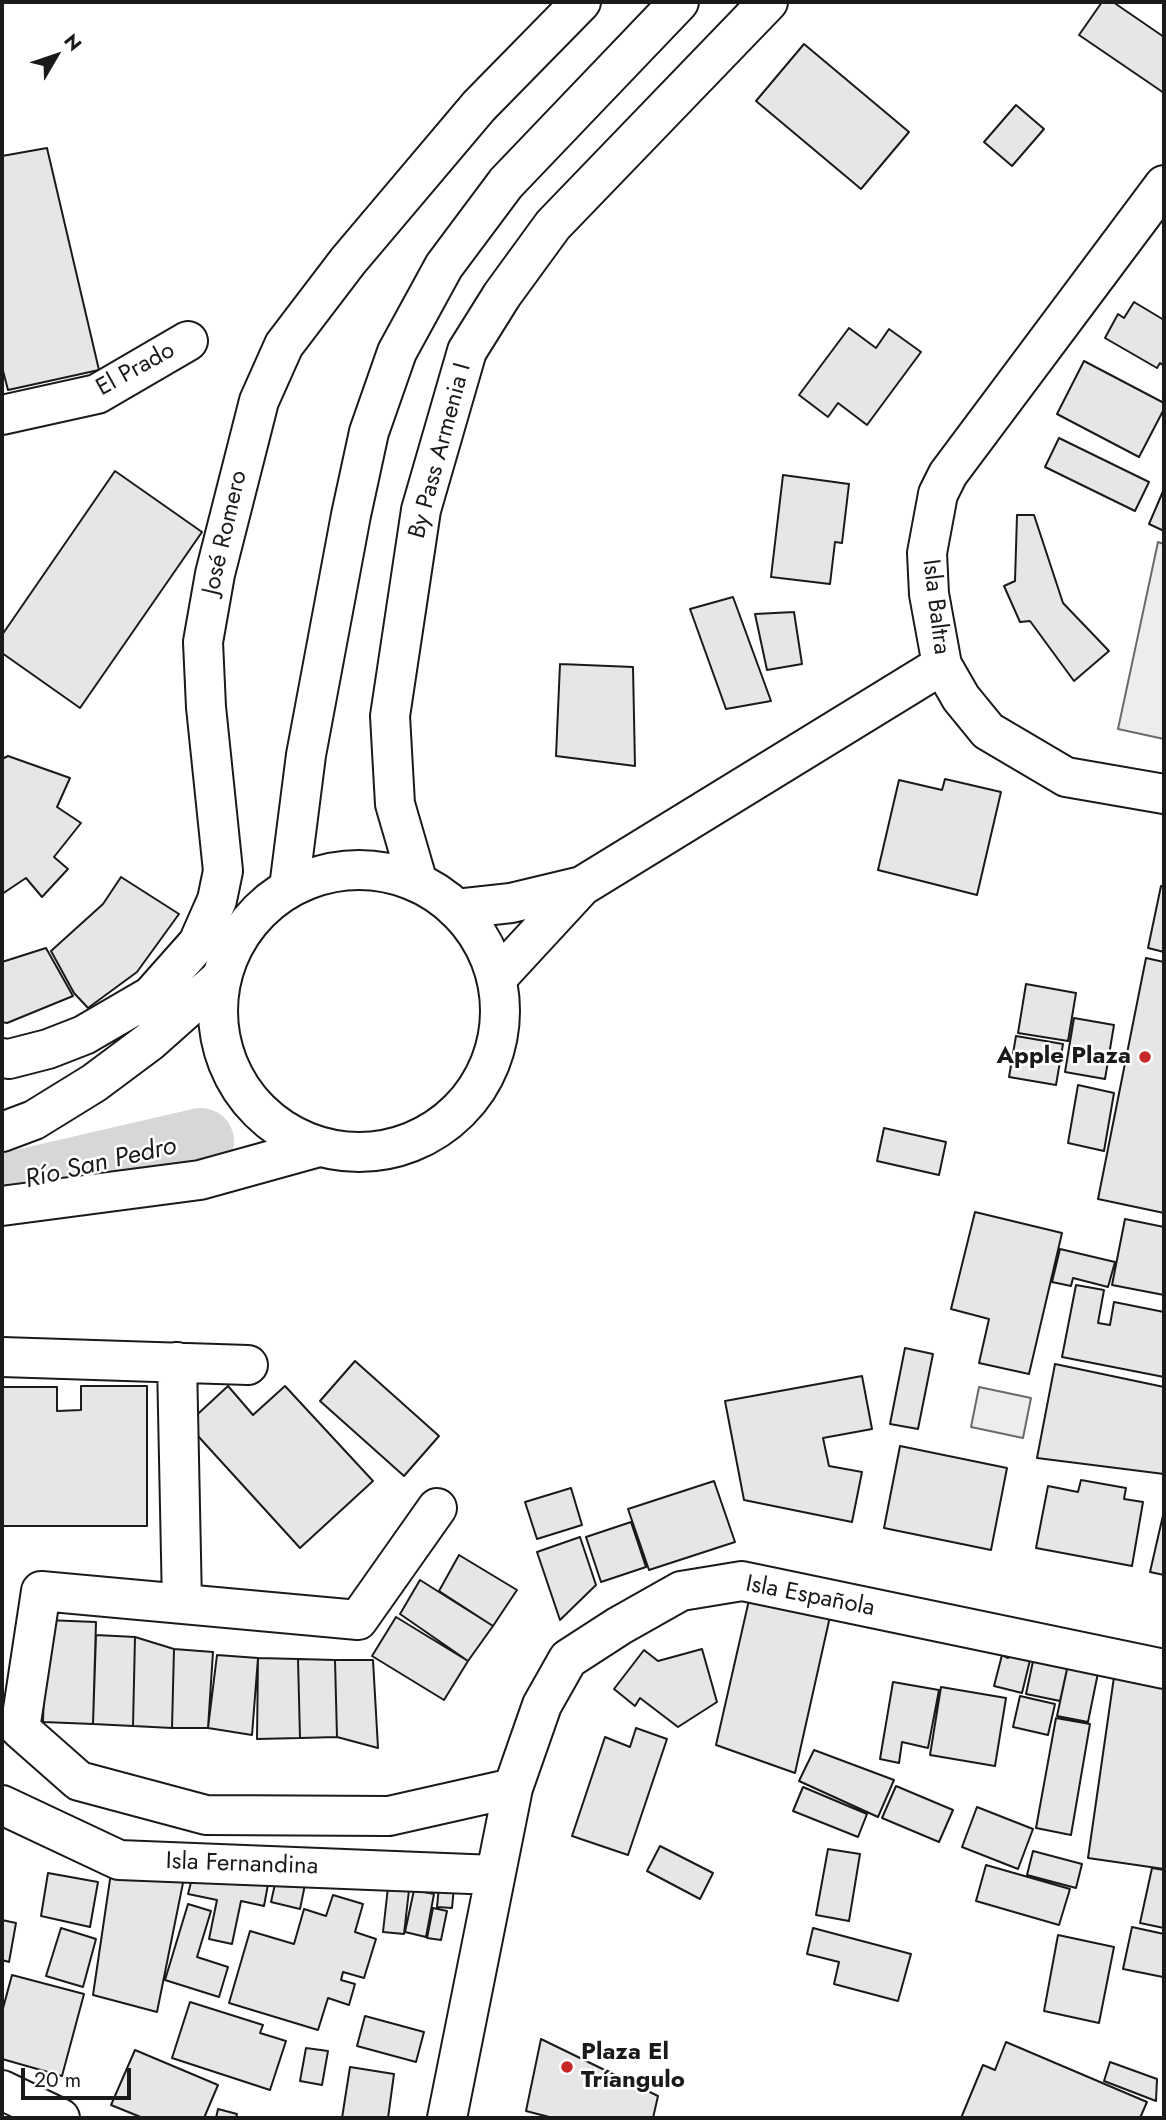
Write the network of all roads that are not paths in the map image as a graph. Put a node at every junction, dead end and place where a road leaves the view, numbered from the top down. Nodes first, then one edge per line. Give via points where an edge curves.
1 (581, 2) edge
2 (680, 2) edge
3 (768, 2) edge
4 (1164, 185) edge
5 (188, 341) dead end
6 (2, 415) edge
7 (942, 665) junction
8 (1164, 794) edge
9 (418, 883) junction
10 (582, 886) junction
11 (289, 887) junction
12 (456, 909) junction
13 (221, 978) junction
14 (497, 978) junction
15 (2, 1058) edge
16 (2, 1132) edge
17 (318, 1147) junction
18 (6, 1205) edge
19 (2, 1357) edge
20 (177, 1362) junction
21 (248, 1364) dead end
22 (438, 1508) dead end
23 (182, 1604) junction
24 (1164, 1669) edge
25 (513, 1788) junction
26 (2, 1805) edge
27 (495, 1875) junction
28 (2, 2090) edge
29 (60, 2118) edge
30 (447, 2118) edge

1 - 15 street, José Romero via 479,106 348,261 284,345 259,401 215,574 203,642 223,871 218,900 198,943 151,996 48,1049
2 - 11 street via 506,183 444,266 397,352 369,432 351,515 306,755
3 - 9 street, By Pass Armenia I via 553,225 467,351 421,510 390,716 396,804
4 - 7 street, Isla Baltra via 948,474 938,494 927,553
5 - 6 street, El Prado via 97,394
7 - 8 street, Isla Baltra via 988,731 1041,764 1066,777
7 - 10 street
9 - 11 street via 366,870 340,871
9 - 12 street
10 - 12 street via 511,903
10 - 14 street
11 - 13 street via 246,926
12 - 14 street via 481,940
13 - 16 street via 94,1083 34,1121
13 - 17 street via 220,1031 227,1062 248,1100 280,1129
14 - 17 street via 501,1020 492,1062 472,1099 441,1128 403,1147 361,1154
17 - 18 street via 200,1180
19 - 20 street
20 - 21 street
20 - 23 street
22 - 23 street via 358,1620
23 - 25 street via 41,1591 20,1729 79,1781 206,1815 389,1816
24 - 25 street, Isla Española via 743,1581 681,1591 568,1659 542,1705
25 - 27 street, Isla Española
26 - 27 street, Isla Fernandina via 119,1860
27 - 30 street, Isla Española
28 - 29 street

